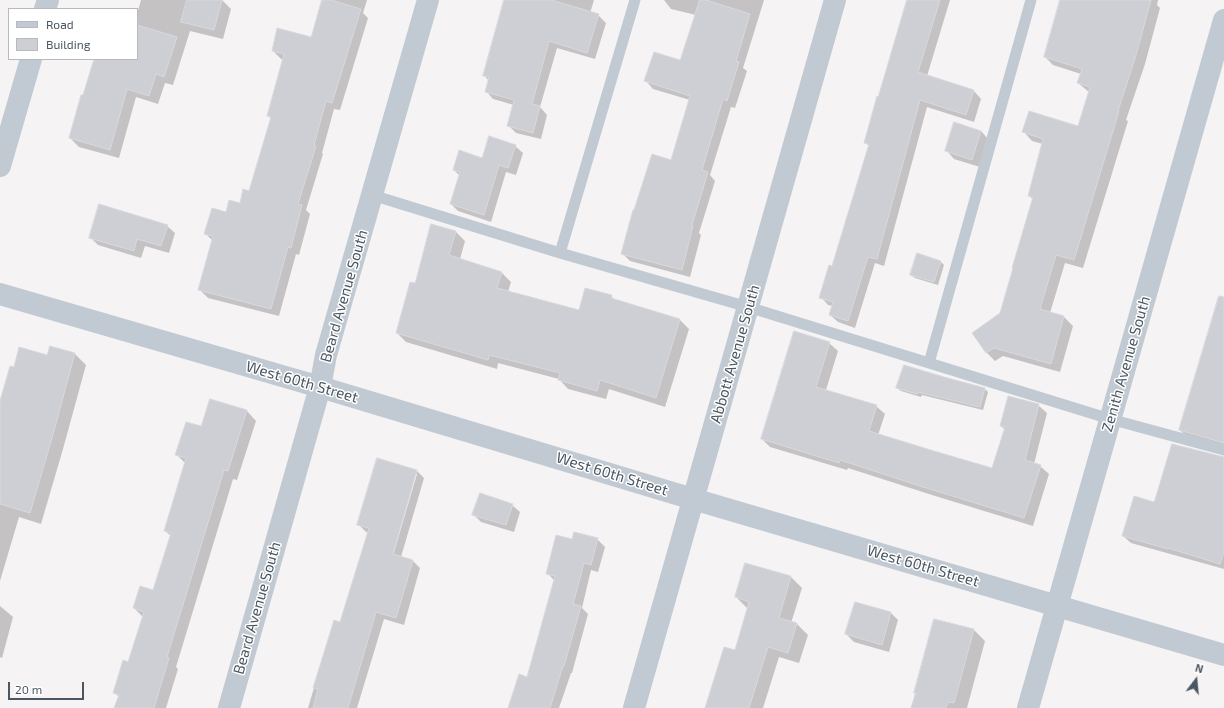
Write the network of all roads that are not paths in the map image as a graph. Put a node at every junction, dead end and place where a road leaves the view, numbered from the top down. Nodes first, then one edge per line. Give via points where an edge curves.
1 (428, 0) edge
2 (635, 0) edge
3 (835, 0) edge
4 (1031, 0) edge
5 (1224, 20) edge
6 (31, 60) edge
7 (0, 166) edge
8 (372, 195) junction
9 (560, 253) junction
10 (0, 294) edge
11 (748, 307) junction
12 (929, 363) junction
13 (320, 387) junction
14 (1110, 419) junction
15 (1224, 450) edge
16 (694, 499) junction
17 (1057, 605) junction
18 (1224, 655) edge
19 (229, 708) edge
20 (634, 708) edge
21 (1028, 708) edge

1 - 8 street, Beard Avenue South
2 - 9 lane
3 - 11 street, Abbott Avenue South
4 - 12 lane
5 - 14 street, Zenith Avenue South
6 - 7 street
8 - 9 lane
8 - 13 street, Beard Avenue South via 326,355
9 - 11 lane
10 - 13 street, West 60th Street
11 - 12 lane
11 - 16 street, Abbott Avenue South
12 - 14 lane
13 - 16 street, West 60th Street
13 - 19 street, Beard Avenue South
14 - 15 lane
14 - 17 street, Zenith Avenue South
16 - 17 street, West 60th Street
16 - 20 street, Abbott Avenue South
17 - 18 street, West 60th Street
17 - 21 street, Zenith Avenue South

